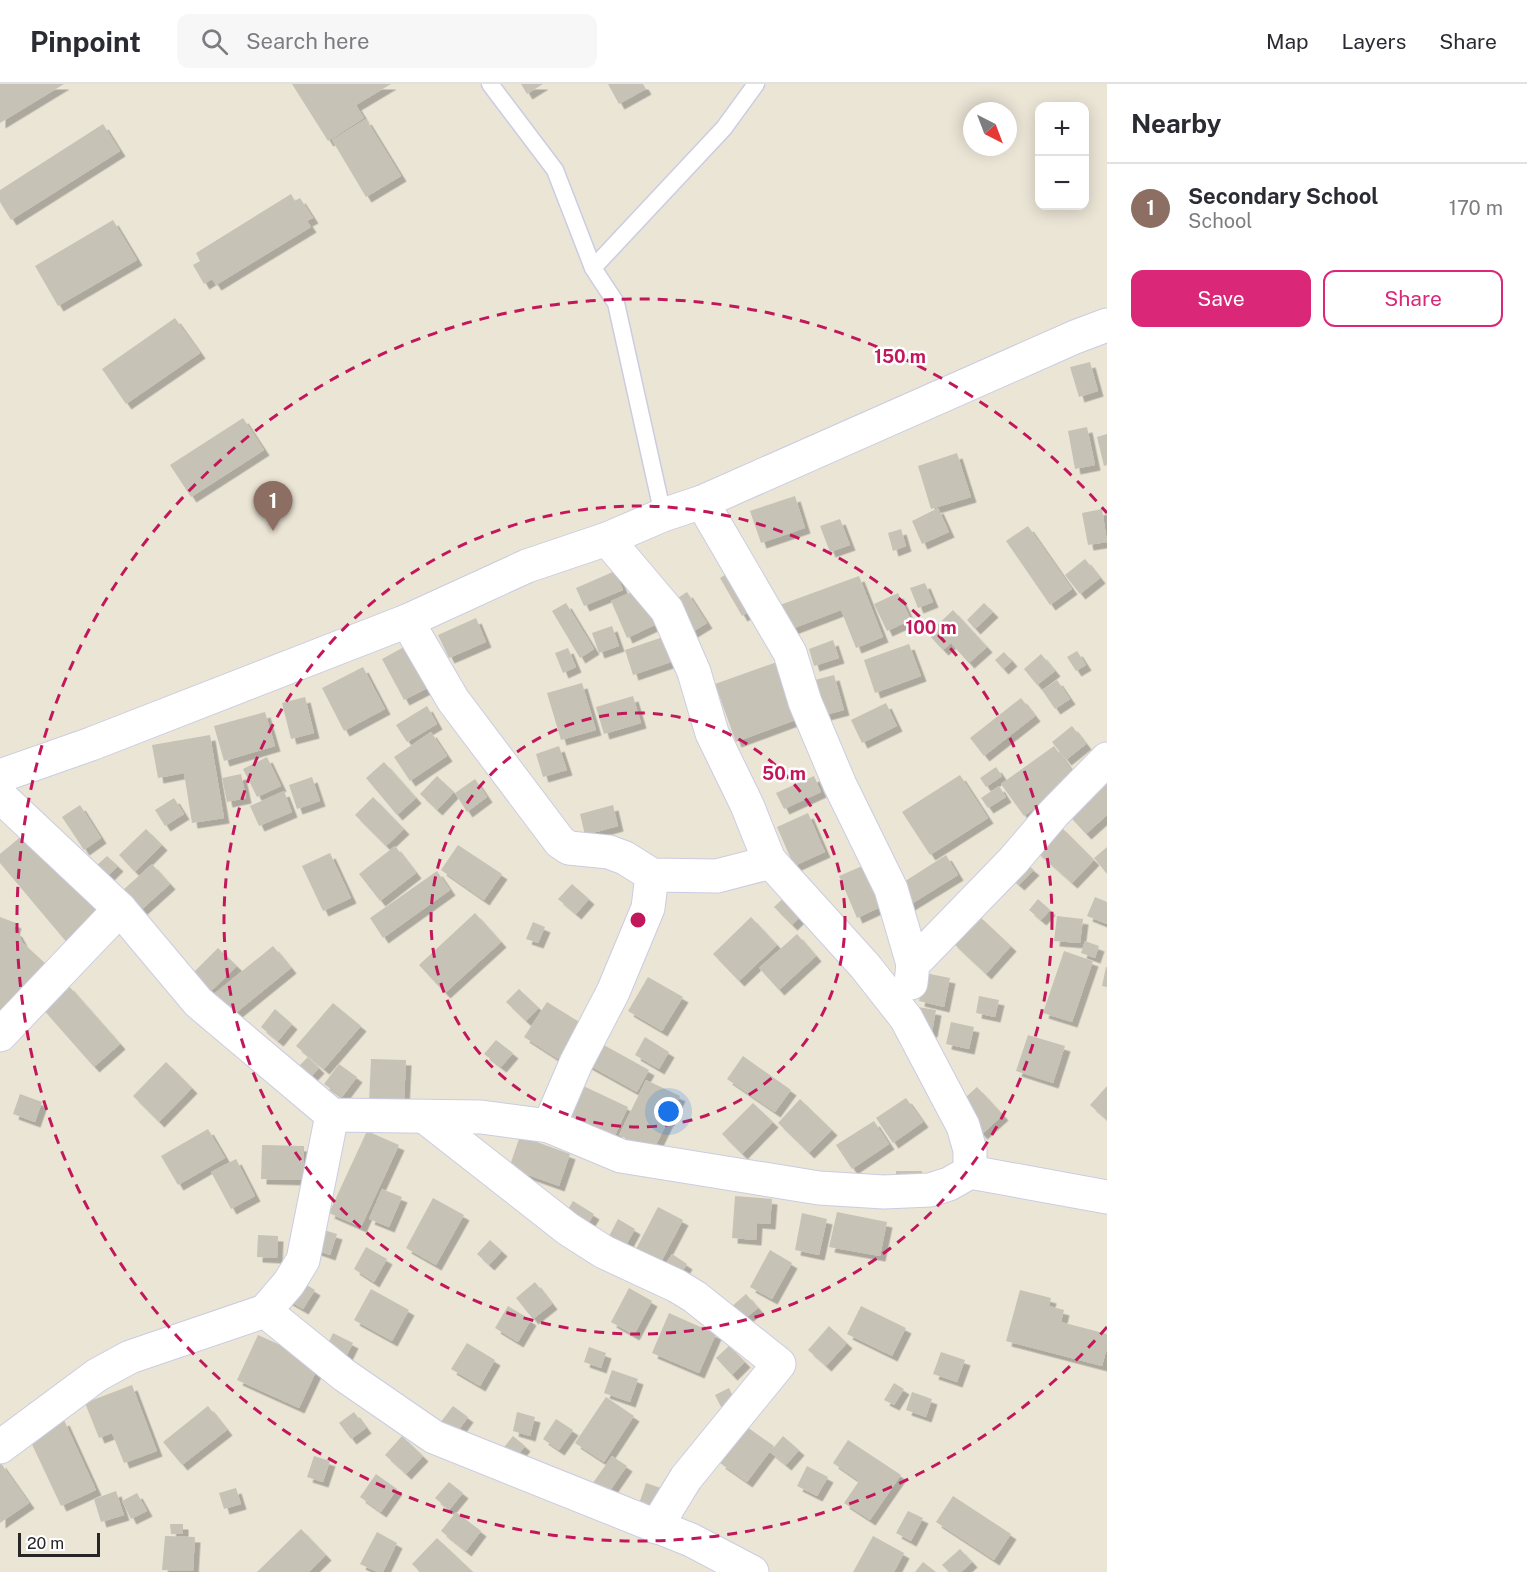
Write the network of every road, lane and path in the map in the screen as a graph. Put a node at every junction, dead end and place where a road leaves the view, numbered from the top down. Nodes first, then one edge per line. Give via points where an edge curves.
1 (490, 84) edge
2 (756, 84) edge
3 (593, 268) junction
4 (1107, 325) edge
5 (702, 502) junction
6 (663, 515) junction
7 (607, 539) junction
8 (407, 621) junction
9 (1107, 759) edge
10 (0, 776) edge
11 (0, 796) edge
12 (771, 862) junction
13 (652, 875) junction
14 (120, 909) junction
15 (913, 964) junction
16 (906, 1018) junction
17 (0, 1035) edge
18 (332, 1115) junction
19 (425, 1117) junction
20 (549, 1126) junction
21 (970, 1172) junction
22 (1107, 1197) edge
23 (265, 1311) junction
24 (0, 1447) edge
25 (656, 1527) junction
26 (752, 1572) edge

1 - 3 lane via 555,170
2 - 3 lane via 724,128
3 - 6 lane via 616,303
4 - 5 street
5 - 6 street
5 - 15 street via 790,653 805,702 840,785 891,889
6 - 7 street
7 - 8 street via 527,566
7 - 12 street via 667,610 694,672 712,733
8 - 10 street
8 - 13 street via 453,700 553,835 569,848 609,852
9 - 15 street
11 - 14 street
12 - 13 street via 717,876
12 - 16 street via 865,966
13 - 20 street via 648,908 614,992 576,1063
14 - 17 street
14 - 18 street via 198,1002
15 - 16 street
16 - 21 street via 963,1126 970,1150
18 - 19 street
18 - 23 street via 303,1260
19 - 20 street via 481,1117
19 - 25 street via 568,1229 603,1252 695,1297 778,1365 686,1478
20 - 21 street via 621,1156 819,1188 930,1190
21 - 22 street
23 - 24 street via 130,1357 97,1375
23 - 25 street via 344,1376 434,1437
25 - 26 street via 691,1540

